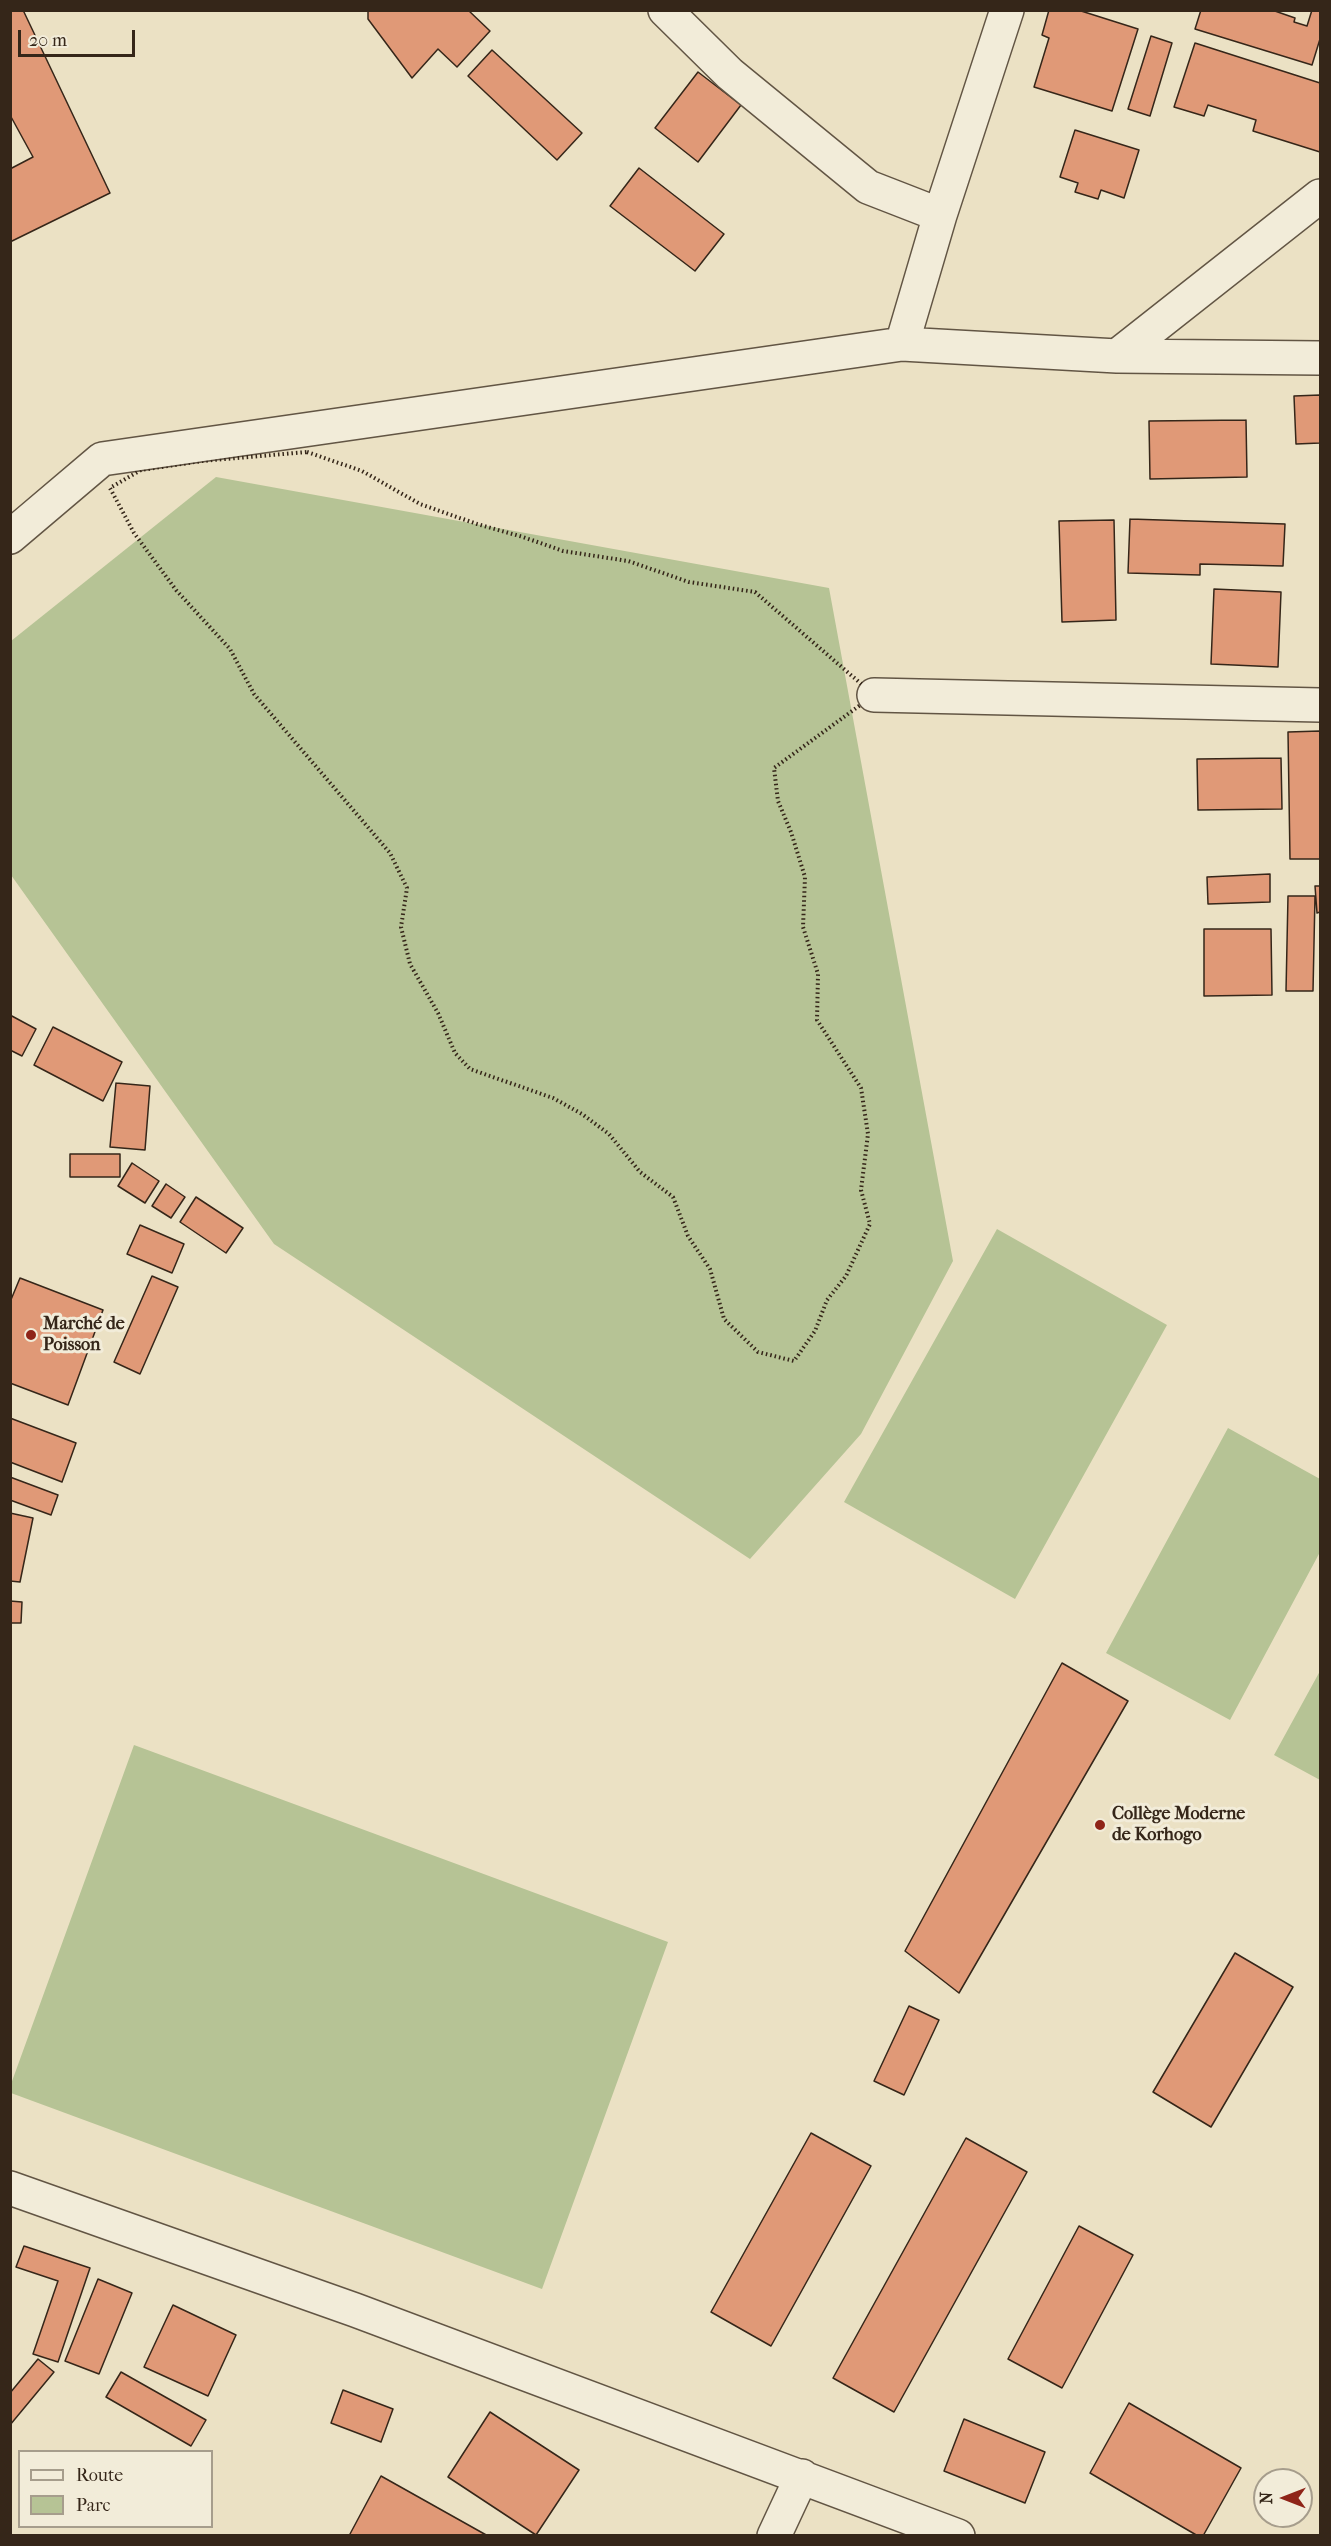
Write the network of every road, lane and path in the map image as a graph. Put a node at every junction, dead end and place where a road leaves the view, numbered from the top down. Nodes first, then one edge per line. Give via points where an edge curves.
1 (665, 10) edge
2 (1006, 10) edge
3 (1320, 196) edge
4 (940, 215) junction
5 (902, 344) junction
6 (1118, 356) junction
7 (1320, 358) edge
8 (10, 537) edge
9 (874, 695) junction
10 (1320, 705) edge
11 (10, 2188) edge
12 (802, 2476) junction
13 (774, 2535) edge
14 (958, 2535) edge

1 - 4 street via 730,74 868,187
2 - 4 street
3 - 6 street
4 - 5 street
5 - 6 street
5 - 8 street via 102,459
6 - 7 street
9 - 9 path via 755,592 689,582 628,561 563,551 420,504 362,471 307,452 141,470 110,488 134,534 176,590 230,649 254,694 390,853 407,888 402,927 410,964 455,1053 470,1069 553,1098 609,1134 640,1172 673,1197 688,1236 710,1269 724,1319 758,1352 795,1361 815,1331 827,1300 846,1276 870,1224 861,1190 868,1134 861,1088 817,1020 818,974 803,927 805,877 778,801 774,768
9 - 10 street
11 - 12 street via 356,2310
12 - 13 street
12 - 14 street

